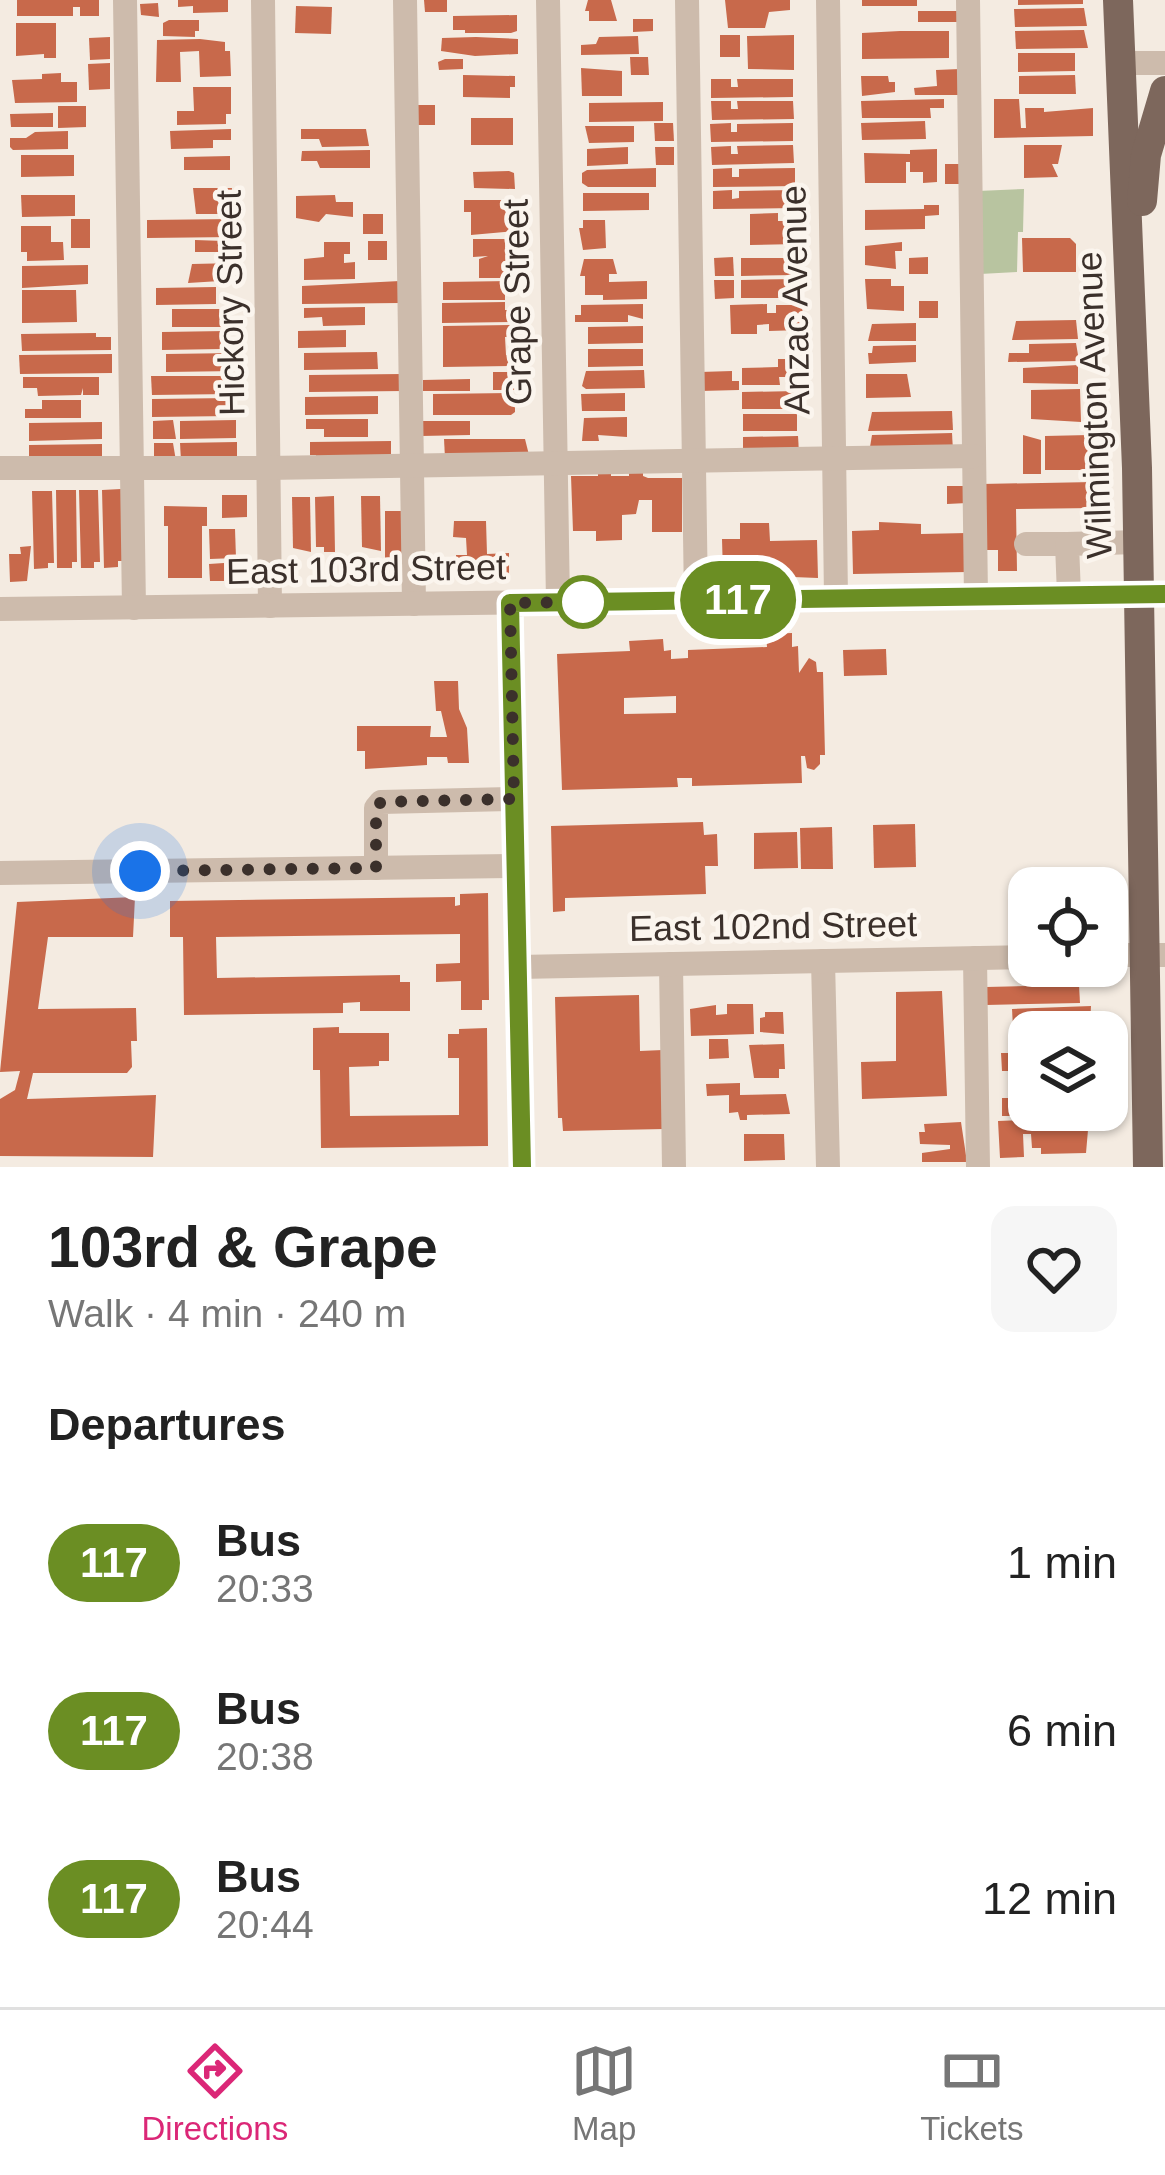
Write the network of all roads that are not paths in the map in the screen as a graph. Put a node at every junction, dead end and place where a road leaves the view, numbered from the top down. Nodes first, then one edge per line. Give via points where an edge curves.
1 (125, 0) edge
2 (263, 0) edge
3 (405, 0) edge
4 (548, 0) edge
5 (688, 0) edge
6 (828, 0) edge
7 (968, 0) edge
8 (1118, 0) edge
9 (1119, 63) junction
10 (1165, 63) edge
11 (1165, 91) edge
12 (1132, 326) junction
13 (974, 456) junction
14 (833, 457) junction
15 (693, 460) junction
16 (556, 463) junction
17 (410, 466) junction
18 (0, 468) edge
19 (132, 468) junction
20 (268, 468) junction
21 (1138, 542) junction
22 (1026, 544) dead end
23 (1067, 544) junction
24 (1152, 594) edge
25 (1069, 595) junction
26 (976, 597) junction
27 (836, 598) junction
28 (696, 600) junction
29 (558, 602) junction
30 (510, 603) junction
31 (414, 604) junction
32 (270, 606) junction
33 (134, 608) junction
34 (0, 609) edge
35 (1154, 761) edge
36 (514, 799) junction
37 (1154, 804) edge
38 (516, 866) junction
39 (376, 868) junction
40 (0, 873) edge
41 (1155, 955) edge
42 (1008, 957) edge
43 (975, 958) junction
44 (823, 961) junction
45 (671, 964) junction
46 (518, 967) junction
47 (522, 1167) edge
48 (674, 1167) edge
49 (828, 1167) edge
50 (978, 1167) edge
51 (1148, 1167) edge

1 - 19 street
2 - 20 street, Hickory Street
3 - 17 street
4 - 16 street, Grape Street
5 - 15 street
6 - 14 street, Anzac Avenue
7 - 13 street
8 - 9 main road, Wilmington Avenue
9 - 10 street
9 - 12 main road, Wilmington Avenue
11 - 12 main road via 1146,155
12 - 21 main road, Wilmington Avenue
13 - 14 street
13 - 26 street
14 - 15 street
14 - 27 street, Anzac Avenue
15 - 16 street
15 - 28 street
16 - 17 street
16 - 29 street, Grape Street
17 - 20 street
17 - 31 street
18 - 19 street
19 - 20 street
19 - 33 street
20 - 32 street, Hickory Street
21 - 23 street
21 - 24 main road, Wilmington Avenue
22 - 23 street
23 - 25 street
24 - 25 street, East 103rd Street
24 - 35 main road, Wilmington Avenue
25 - 26 street, East 103rd Street
26 - 27 street, East 103rd Street
27 - 28 street, East 103rd Street
28 - 29 street, East 103rd Street
29 - 30 street, East 103rd Street
30 - 31 street, East 103rd Street
30 - 36 street
31 - 32 street, East 103rd Street
32 - 33 street, East 103rd Street
33 - 34 street, East 103rd Street
35 - 37 main road, Wilmington Avenue
36 - 38 street
36 - 39 street via 381,802
37 - 41 main road, Wilmington Avenue
38 - 39 street
38 - 46 street
39 - 40 street
41 - 51 main road, Wilmington Avenue
42 - 43 street, East 102nd Street
43 - 44 street, East 102nd Street
43 - 50 street
44 - 45 street, East 102nd Street
44 - 49 street
45 - 46 street, East 102nd Street
45 - 48 street
46 - 47 street

